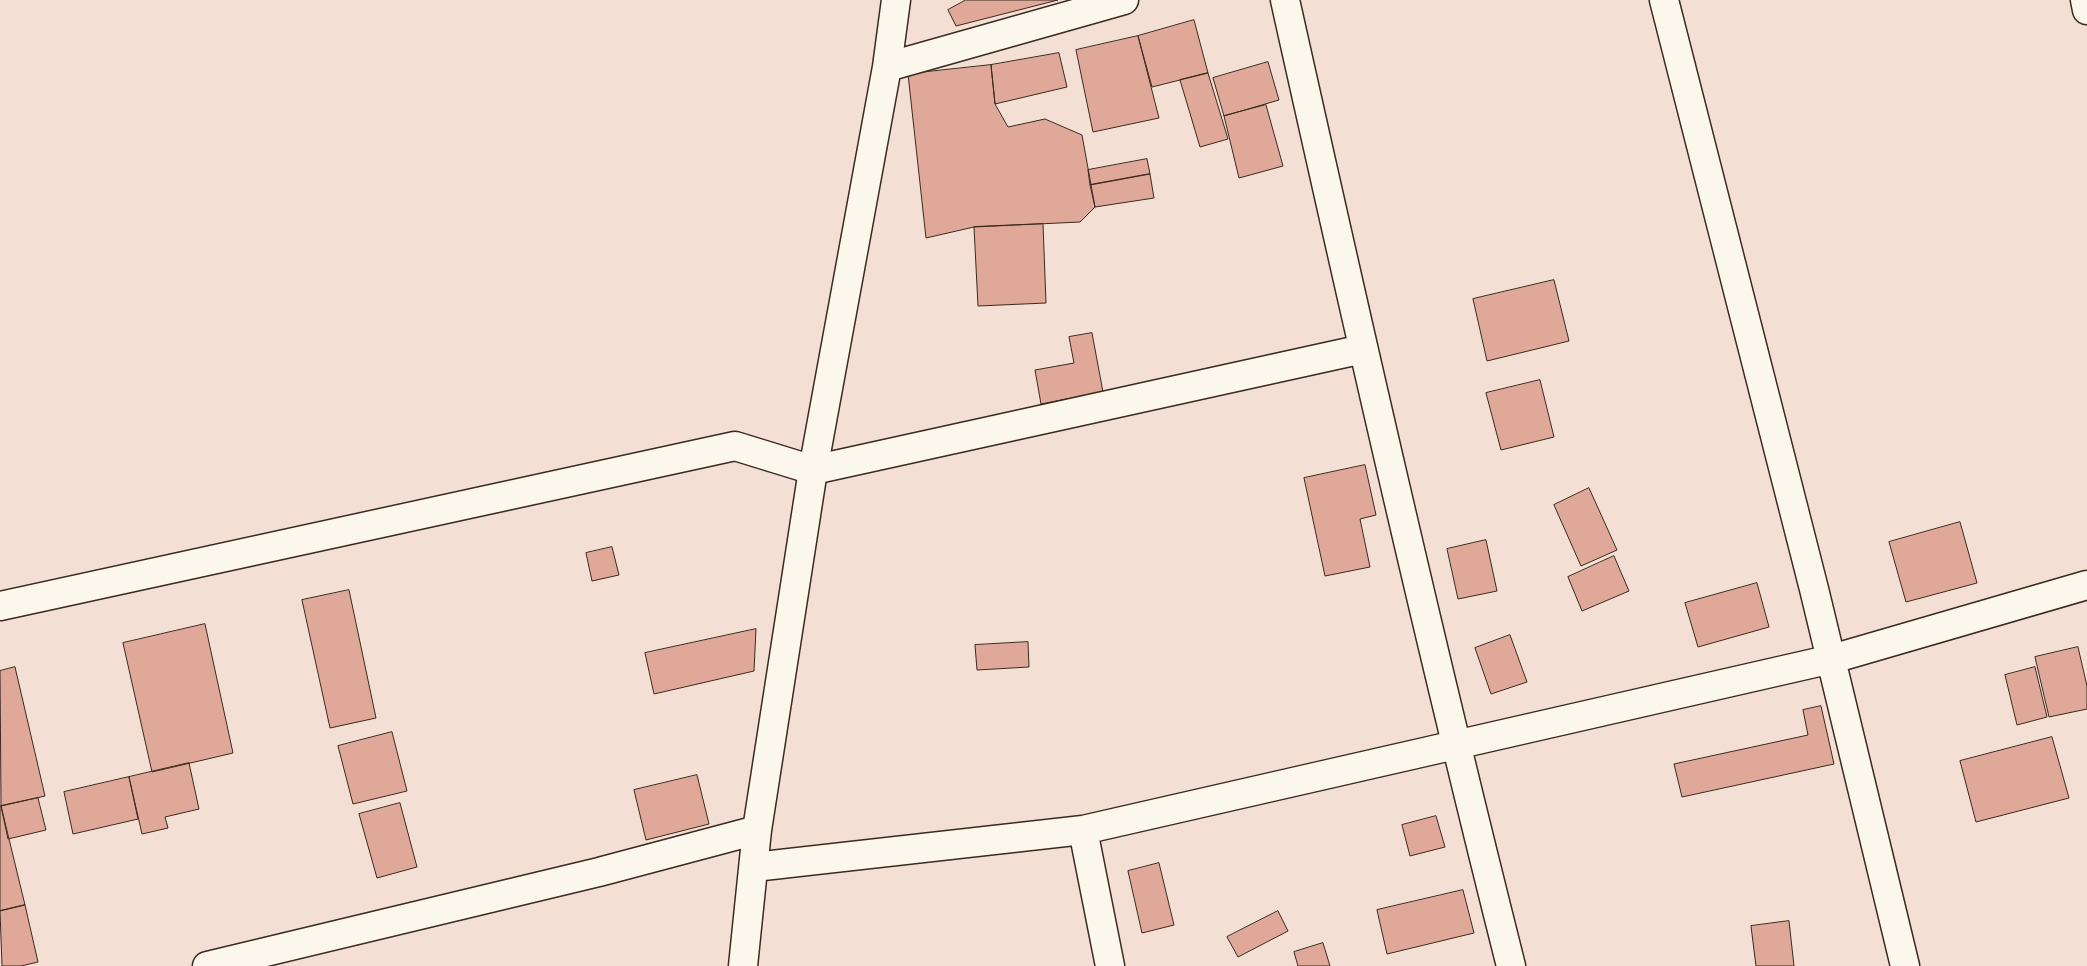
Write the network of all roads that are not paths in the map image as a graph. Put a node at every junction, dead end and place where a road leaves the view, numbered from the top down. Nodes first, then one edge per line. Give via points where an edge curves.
1 (896, 0) edge
2 (1124, 0) edge
3 (1285, 0) edge
4 (1664, 0) edge
5 (2085, 0) edge
6 (2087, 10) edge
7 (887, 67) junction
8 (1363, 349) junction
9 (813, 470) junction
10 (2087, 585) edge
11 (0, 606) edge
12 (1832, 659) junction
13 (1456, 745) junction
14 (758, 830) junction
15 (1083, 830) junction
16 (754, 867) junction
17 (207, 966) edge
18 (743, 966) edge
19 (1110, 966) edge
20 (1511, 966) edge
21 (1905, 966) edge

1 - 7 street
2 - 7 street
3 - 8 street
4 - 12 street
5 - 6 street
7 - 9 street
8 - 9 street
8 - 13 street
9 - 11 street via 735,446
9 - 14 street
10 - 12 street
12 - 13 street
12 - 21 street
13 - 15 street
13 - 20 street
14 - 16 street
14 - 17 street via 599,872
15 - 16 street
15 - 19 street
16 - 18 street

